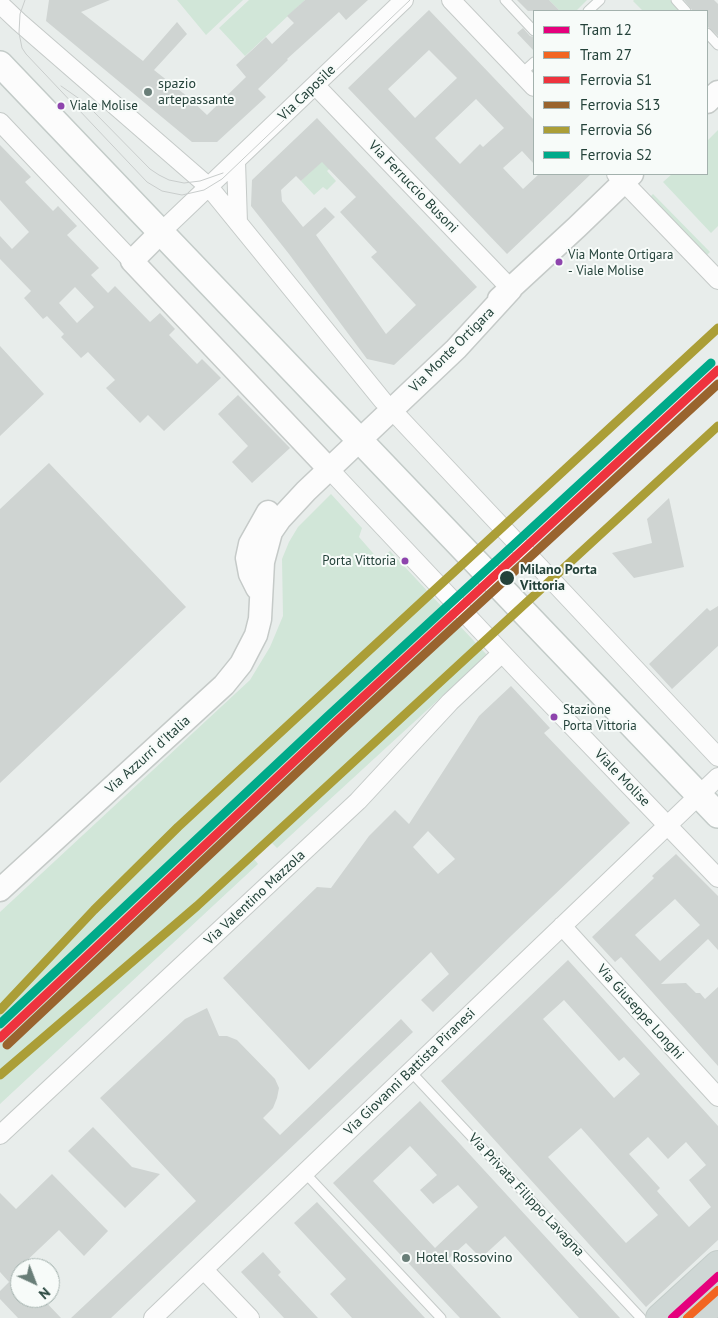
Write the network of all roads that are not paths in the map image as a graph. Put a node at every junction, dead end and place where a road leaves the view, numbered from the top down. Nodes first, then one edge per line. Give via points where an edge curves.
1 (6, 0) edge
2 (404, 0) edge
3 (418, 0) edge
4 (451, 0) edge
5 (505, 0) edge
6 (600, 0) edge
7 (676, 0) edge
8 (0, 4) edge
9 (589, 10) edge
10 (685, 10) edge
11 (19, 22) junction
12 (533, 30) edge
13 (708, 34) edge
14 (718, 45) edge
15 (340, 62) junction
16 (0, 64) edge
17 (531, 78) edge
18 (315, 86) junction
19 (718, 92) edge
20 (708, 101) edge
21 (0, 122) edge
22 (236, 161) junction
23 (624, 176) edge
24 (209, 187) junction
25 (238, 223) junction
26 (161, 232) junction
27 (132, 261) junction
28 (718, 280) edge
29 (511, 289) junction
30 (387, 405) junction
31 (356, 435) junction
32 (325, 464) junction
33 (502, 653) junction
34 (718, 757) edge
35 (718, 777) edge
36 (699, 795) junction
37 (718, 815) edge
38 (667, 826) junction
39 (718, 878) edge
40 (0, 890) edge
41 (562, 926) junction
42 (411, 1072) junction
43 (718, 1097) edge
44 (0, 1136) edge
45 (305, 1173) junction
46 (718, 1265) edge
47 (204, 1270) junction
48 (718, 1299) edge
49 (153, 1318) edge
50 (250, 1318) edge
51 (441, 1318) edge
52 (641, 1318) edge
53 (660, 1318) edge
54 (696, 1318) edge

1 - 11 street
2 - 15 street, Via Caposile
3 - 15 street, Via Caposile via 362,54
4 - 17 street
5 - 12 lane
6 - 9 lane
7 - 10 lane
8 - 11 street
11 - 24 street
13 - 14 lane
15 - 18 street, Via Caposile
16 - 26 main road
18 - 22 street, Via Caposile
18 - 29 street, Via Ferruccio Busoni
19 - 20 street
21 - 27 street, Viale Molise
22 - 24 street, Via Caposile
22 - 25 street
23 - 28 street
23 - 29 street, Via Monte Ortigara
24 - 25 street
24 - 26 street
25 - 30 street
26 - 27 street
26 - 31 main road
27 - 32 street, Viale Molise
29 - 30 street, Via Monte Ortigara via 449,339
30 - 31 street
30 - 34 street
31 - 32 street
31 - 36 main road
32 - 33 street, Viale Molise
32 - 40 street, Via Azzurri d'Italia via 276,502 250,544 250,574 261,598 260,619 256,635 241,664 224,685
33 - 38 street, Viale Molise
33 - 44 street, Via Valentino Mazzola via 450,702 358,801
35 - 36 street, Via Giovanni Battista Piranesi
36 - 37 main road
36 - 38 street, Via Giovanni Battista Piranesi
38 - 39 street, Viale Molise
38 - 41 street, Via Giovanni Battista Piranesi
41 - 42 street, Via Giovanni Battista Piranesi
41 - 43 street, Via Giuseppe Longhi
42 - 45 street, Via Giovanni Battista Piranesi
42 - 52 lane, Via Privata Filippo Lavagna
45 - 47 street, Via Giovanni Battista Piranesi
45 - 51 lane
46 - 53 main road
47 - 49 street, Via Giovanni Battista Piranesi
47 - 50 street
48 - 54 main road

